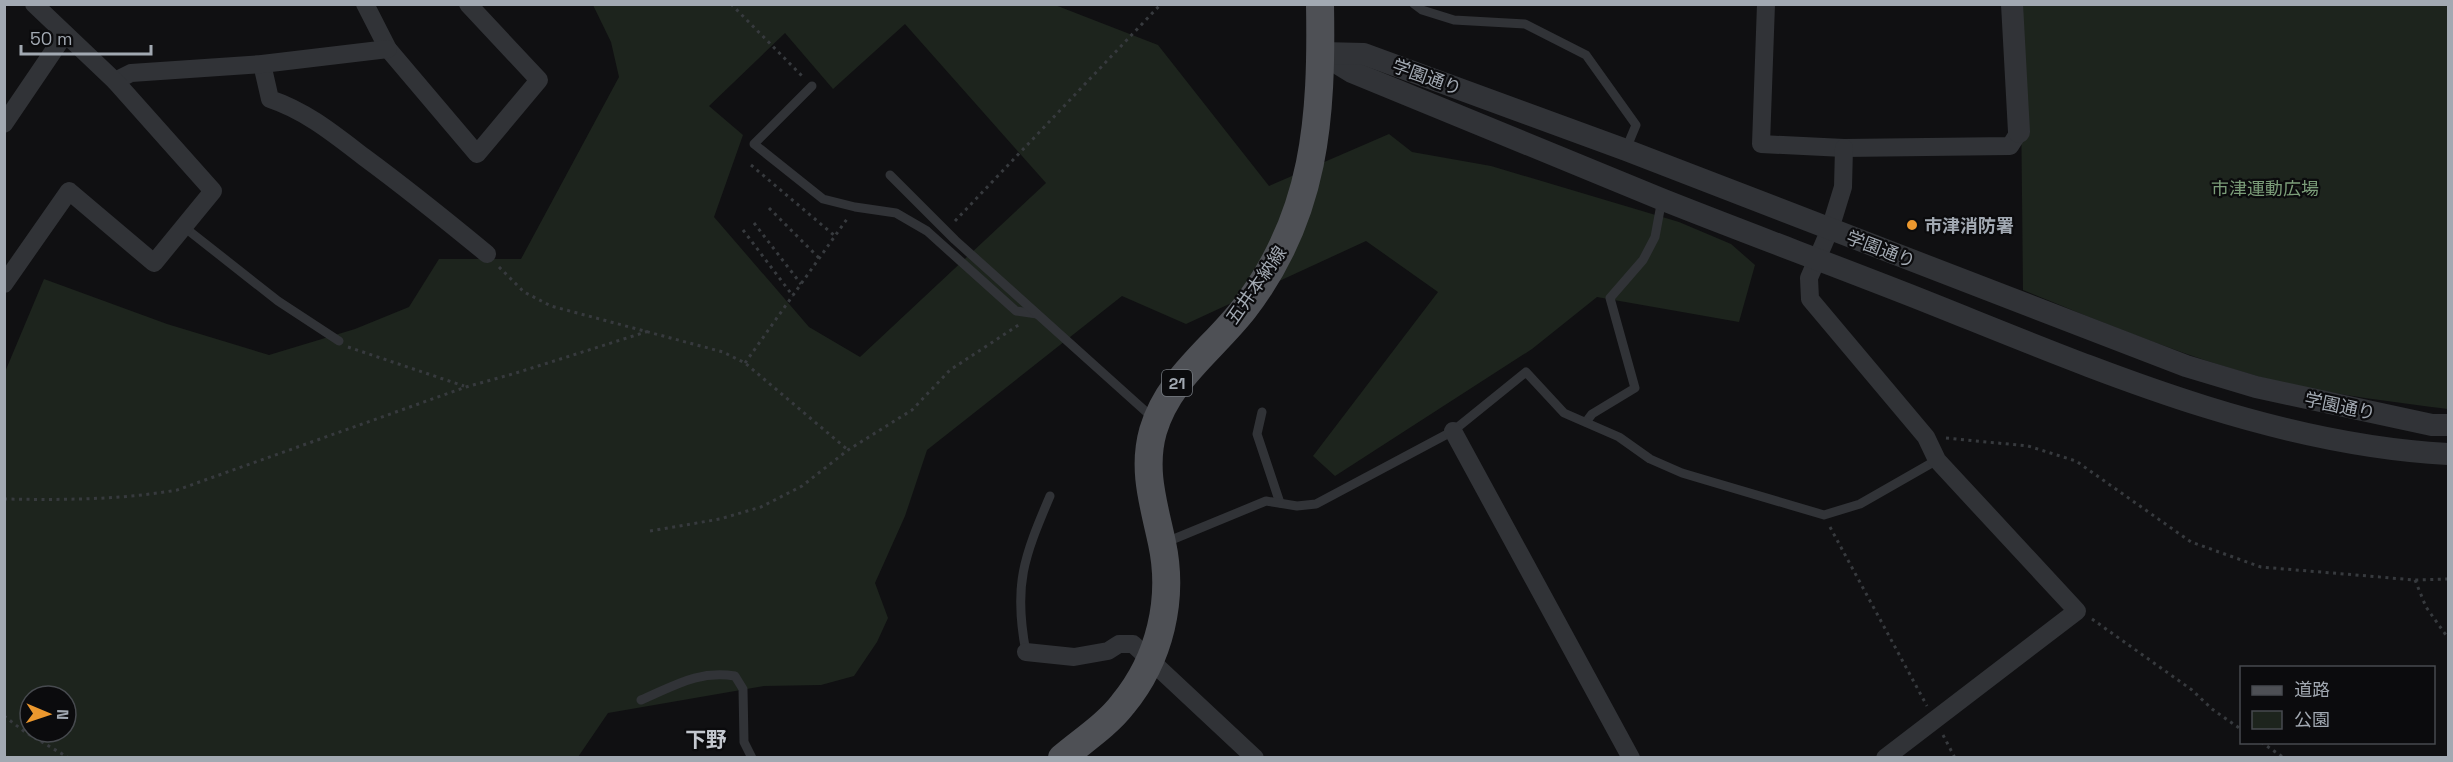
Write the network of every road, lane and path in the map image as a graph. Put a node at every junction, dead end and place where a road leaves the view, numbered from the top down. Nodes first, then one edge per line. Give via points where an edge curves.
1 (34, 4) edge
2 (365, 4) edge
3 (468, 4) edge
4 (731, 4) edge
5 (1161, 4) edge
6 (1320, 4) edge
7 (1414, 4) edge
8 (1766, 4) edge
9 (2012, 4) edge
10 (65, 34) junction
11 (388, 49) junction
12 (1321, 53) junction
13 (262, 64) junction
14 (115, 81) junction
15 (812, 86) joint
16 (4, 124) edge
17 (2019, 132) joint
18 (1844, 148) junction
19 (1626, 150) junction
20 (751, 165) dead end
21 (890, 175) dead end
22 (1662, 199) junction
23 (855, 207) junction
24 (770, 208) dead end
25 (754, 223) dead end
26 (184, 227) junction
27 (1830, 229) junction
28 (743, 230) dead end
29 (946, 231) junction
30 (835, 236) junction
31 (487, 254) joint
32 (819, 258) junction
33 (1818, 259) junction
34 (1962, 280) junction
35 (801, 284) junction
36 (4, 285) edge
37 (793, 296) junction
38 (1949, 311) junction
39 (1037, 314) junction
40 (649, 331) junction
41 (339, 341) joint
42 (746, 363) junction
43 (466, 387) junction
44 (1262, 412) dead end
45 (1157, 421) junction
46 (1586, 422) junction
47 (2448, 425) edge
48 (1452, 430) junction
49 (1926, 437) junction
50 (848, 450) junction
51 (2448, 454) edge
52 (1937, 460) junction
53 (1050, 496) dead end
54 (4, 499) edge
55 (1280, 503) junction
56 (1824, 515) junction
57 (650, 531) dead end
58 (1162, 544) junction
59 (2448, 579) edge
60 (2415, 580) junction
61 (2077, 610) junction
62 (2448, 638) edge
63 (1026, 652) joint
64 (1150, 661) junction
65 (641, 700) dead end
66 (4, 716) edge
67 (1935, 721) junction
68 (2240, 729) edge
69 (2264, 744) edge
70 (69, 758) edge
71 (752, 758) edge
72 (1062, 758) edge
73 (1255, 758) edge
74 (1631, 758) edge
75 (1886, 758) edge
76 (1955, 758) edge
77 (2284, 758) edge

1 - 10 street
2 - 11 street
3 - 11 street via 539,80 477,154
4 - 15 path
5 - 29 path
6 - 12 main road, 五井本納線 / 21
7 - 19 lane via 1454,20 1525,24 1586,55 1636,125
8 - 18 street via 1761,144
9 - 17 street
10 - 14 street
10 - 16 street
11 - 13 street
12 - 19 street, 学園通り via 1364,54
12 - 22 street via 1352,72
12 - 45 main road, 五井本納線 / 21 via 1316,136 1286,242 1243,310 1171,390
13 - 14 street via 131,73
13 - 31 street via 270,99 294,106 328,129
14 - 26 street via 213,191
15 - 23 lane via 754,144 823,200
17 - 18 street via 2010,146
18 - 27 street via 1843,187
19 - 27 street, 学園通り
20 - 30 path
21 - 29 lane
22 - 33 street
22 - 46 lane via 1654,237 1643,260 1610,298 1635,388 1592,414
23 - 30 path
23 - 39 lane via 896,213 927,231 1016,311
24 - 32 path
25 - 35 path
26 - 36 street via 154,263 69,191
26 - 41 lane via 278,301
27 - 33 street
27 - 34 street, 学園通り
28 - 37 path
29 - 39 lane
30 - 32 path
31 - 40 path via 524,292 551,306
32 - 35 path
33 - 38 street
33 - 49 street via 1809,278 1810,299
34 - 38 street
34 - 47 street, 学園通り via 2186,366 2256,387 2421,423
35 - 37 path
37 - 42 path
38 - 51 street via 2165,393 2252,421 2336,440
39 - 45 lane
39 - 50 path via 950,370 912,410
40 - 42 path via 723,352
40 - 43 path
41 - 43 path via 354,350
42 - 50 path
43 - 54 path via 177,490 69,501
44 - 55 lane via 1257,434
45 - 58 main road, 五井本納線 / 21 via 1148,476
46 - 48 lane via 1564,413 1526,372
46 - 56 lane via 1682,473
48 - 55 lane via 1316,504
48 - 74 street
49 - 52 street
49 - 60 path via 2028,446 2076,461 2191,542 2261,567
50 - 57 path via 802,486 761,507 720,519
52 - 56 lane via 1860,504
52 - 61 street
53 - 63 lane via 1025,559 1019,618
55 - 58 lane via 1266,501
56 - 67 path
58 - 64 main road, 五井本納線 / 21 via 1167,574 1165,606
59 - 60 path
60 - 62 path via 2426,607
61 - 67 street
61 - 68 path via 2192,690
63 - 64 street via 1074,657 1132,644
64 - 72 main road, 五井本納線 / 21 via 1123,705
64 - 73 street
65 - 71 lane via 684,680 719,674 735,676 743,689 744,742
66 - 70 path
67 - 75 street
67 - 76 path
69 - 77 path

